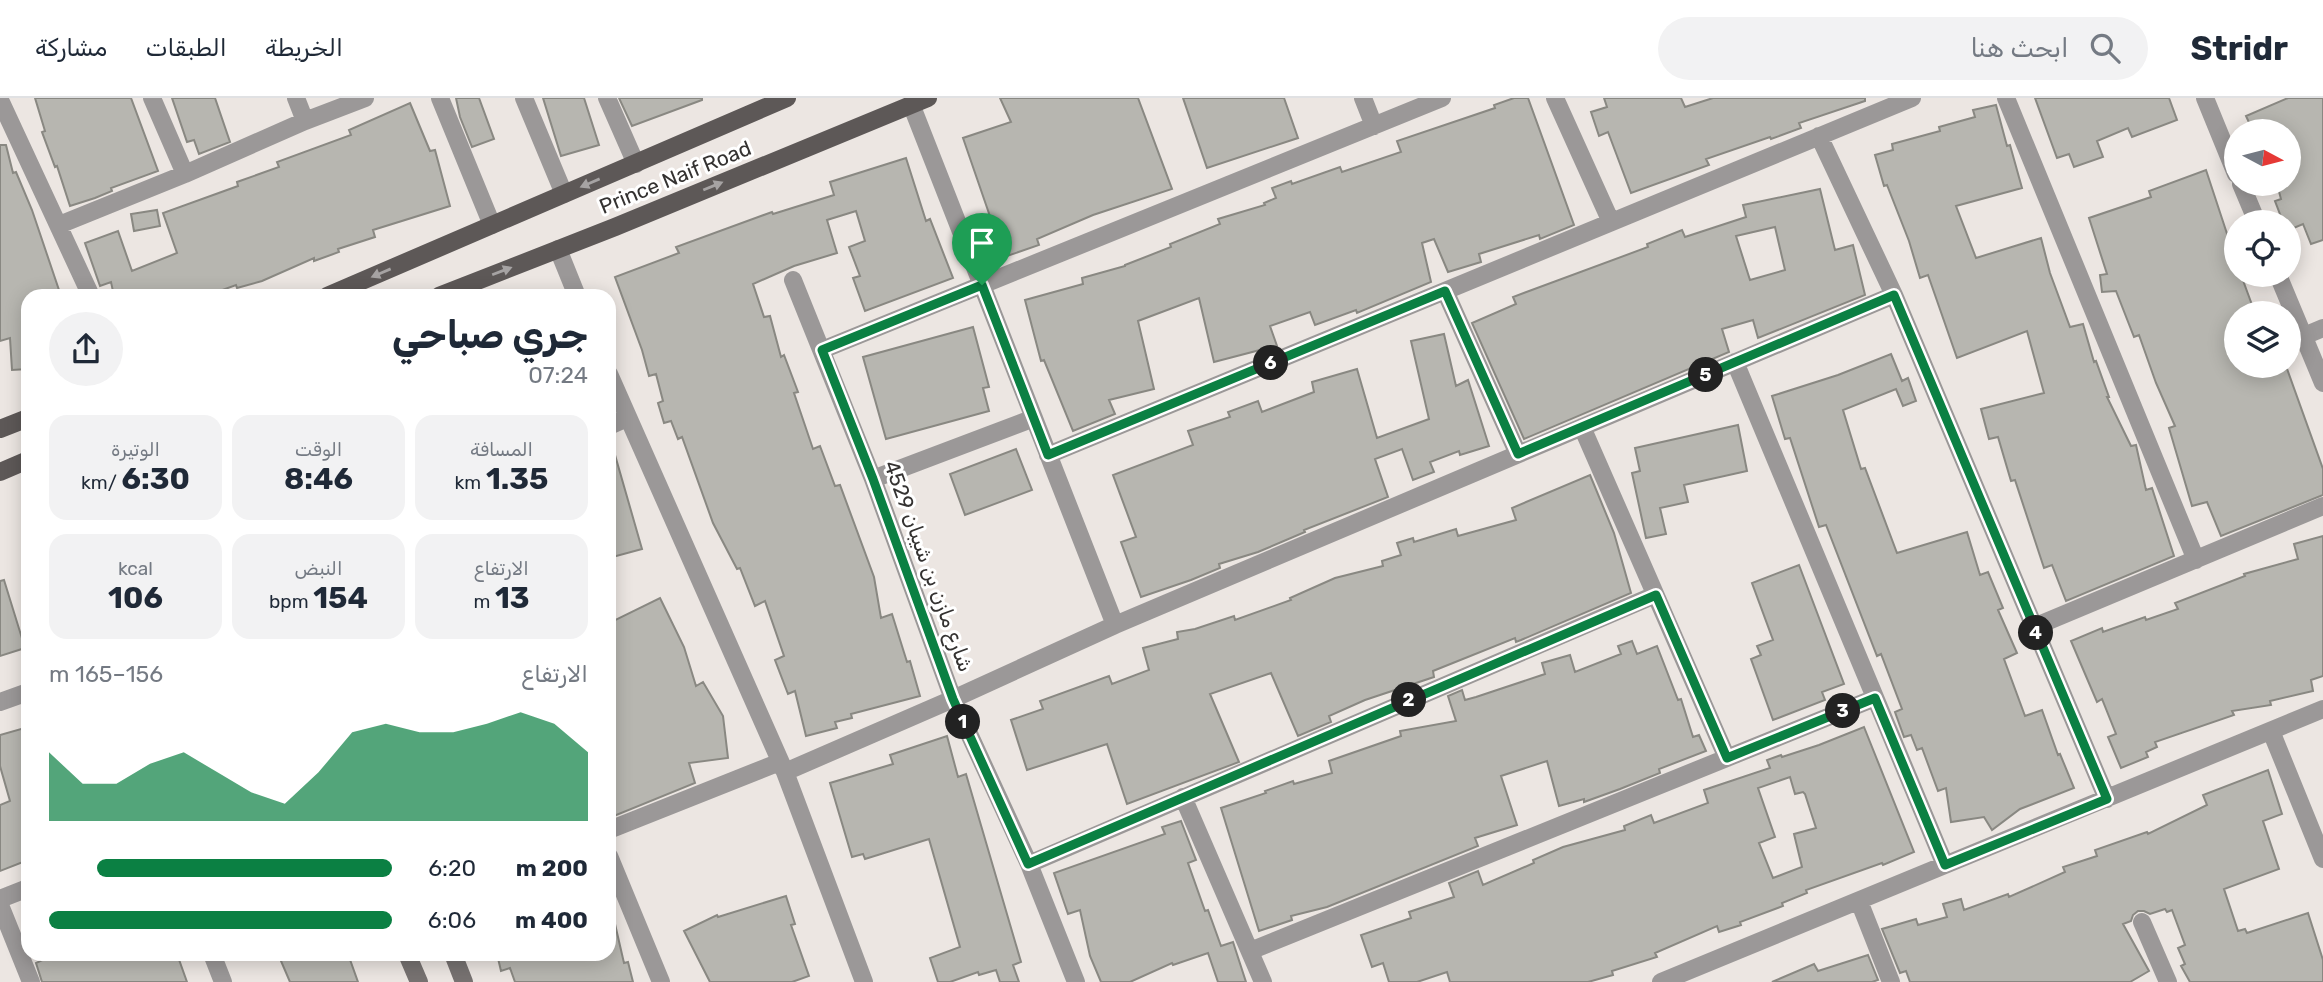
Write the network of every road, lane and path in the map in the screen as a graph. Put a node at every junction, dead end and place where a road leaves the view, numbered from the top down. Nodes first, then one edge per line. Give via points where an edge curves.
1 (152, 98) edge
2 (296, 98) edge
3 (365, 98) edge
4 (440, 98) edge
5 (524, 98) edge
6 (607, 98) edge
7 (788, 98) edge
8 (1363, 98) edge
9 (1442, 98) edge
10 (1555, 98) edge
11 (1912, 98) edge
12 (2007, 98) edge
13 (2205, 98) edge
14 (0, 100) edge
15 (919, 101) edge
16 (305, 121) junction
17 (1374, 126) junction
18 (1819, 136) junction
19 (2224, 145) edge
20 (636, 164) junction
21 (185, 174) junction
22 (564, 194) junction
23 (1611, 222) junction
24 (59, 225) junction
25 (492, 225) junction
26 (558, 249) junction
27 (793, 280) dead end
28 (982, 285) junction
29 (2283, 287) edge
30 (88, 289) edge
31 (343, 289) edge
32 (457, 289) edge
33 (574, 289) edge
34 (1445, 291) junction
35 (1894, 295) junction
36 (2323, 328) edge
37 (2304, 336) junction
38 (822, 350) junction
39 (1735, 362) junction
40 (2323, 383) edge
41 (616, 391) edge
42 (627, 418) junction
43 (1034, 418) junction
44 (21, 420) edge
45 (616, 423) edge
46 (2, 424) edge
47 (1582, 427) junction
48 (1518, 454) junction
49 (1048, 455) junction
50 (21, 463) edge
51 (0, 472) edge
52 (873, 479) junction
53 (2323, 506) edge
54 (2196, 560) junction
55 (1656, 595) junction
56 (1115, 625) junction
57 (2034, 627) junction
58 (21, 694) edge
59 (1875, 698) junction
60 (953, 699) junction
61 (0, 702) edge
62 (2323, 709) edge
63 (2272, 731) junction
64 (1727, 758) junction
65 (782, 767) junction
66 (1183, 797) junction
67 (2107, 799) junction
68 (616, 827) edge
69 (2323, 859) edge
70 (1028, 864) junction
71 (1945, 865) junction
72 (616, 873) edge
73 (21, 891) edge
74 (0, 899) edge
75 (1858, 901) junction
76 (0, 905) edge
77 (2142, 922) dead end
78 (1250, 951) junction
79 (21, 956) edge
80 (23, 961) edge
81 (215, 961) edge
82 (410, 961) edge
83 (456, 961) edge
84 (2165, 981) edge
85 (32, 982) edge
86 (223, 982) edge
87 (419, 982) edge
88 (464, 982) edge
89 (661, 982) edge
90 (864, 982) edge
91 (1076, 982) edge
92 (1264, 982) edge
93 (1661, 982) edge
94 (1891, 982) edge

1 - 21 street
2 - 16 street
3 - 16 street
4 - 25 street
5 - 22 street
6 - 20 street
7 - 20 main road, Prince Naif Road
8 - 17 street
9 - 17 street
10 - 23 street
11 - 18 street
12 - 54 street
13 - 19 street
14 - 24 street
26 -> 15 main road, Prince Naif Road
15 - 28 street
16 - 21 street
17 - 28 street
18 - 23 street
18 - 35 street
20 -> 22 main road, Prince Naif Road
21 - 24 street
22 - 25 main road, Prince Naif Road
23 - 34 street
24 - 30 street
25 -> 31 main road, Prince Naif Road
32 -> 26 main road, Prince Naif Road
26 - 33 street
27 - 38 street, شارع مازن بن شيبان 4529
28 - 38 street
28 - 43 street
29 - 37 street
34 - 48 street
34 - 49 street
35 - 39 street
35 - 57 street
36 - 37 street
37 - 40 street
38 - 52 street, شارع مازن بن شيبان 4529
39 - 47 street
39 - 59 street
41 - 42 street
42 - 45 street
42 - 65 street
43 - 49 street
43 - 52 street
44 - 46 main road
47 - 48 street
47 - 55 street
48 - 56 street
49 - 56 street
50 - 51 main road
52 - 60 street, شارع مازن بن شيبان 4529
53 - 54 street
54 - 57 street
55 - 64 street
55 - 66 street
56 - 60 street
57 - 67 street
58 - 61 street
59 - 64 street
59 - 71 street
60 - 65 street
60 - 70 street, شارع مازن بن شيبان 4529
62 - 63 street
63 - 67 street
63 - 69 street
64 - 78 street
65 - 68 street
65 - 90 street
66 - 70 street
66 - 78 street
67 - 71 street
70 - 91 street, شارع مازن بن شيبان 4529
71 - 75 street
72 - 89 street
73 - 74 street
75 - 93 street
75 - 94 street
76 - 79 street
77 - 84 street
78 - 92 street
80 - 85 street
81 - 86 street
82 - 87 street
83 - 88 street

